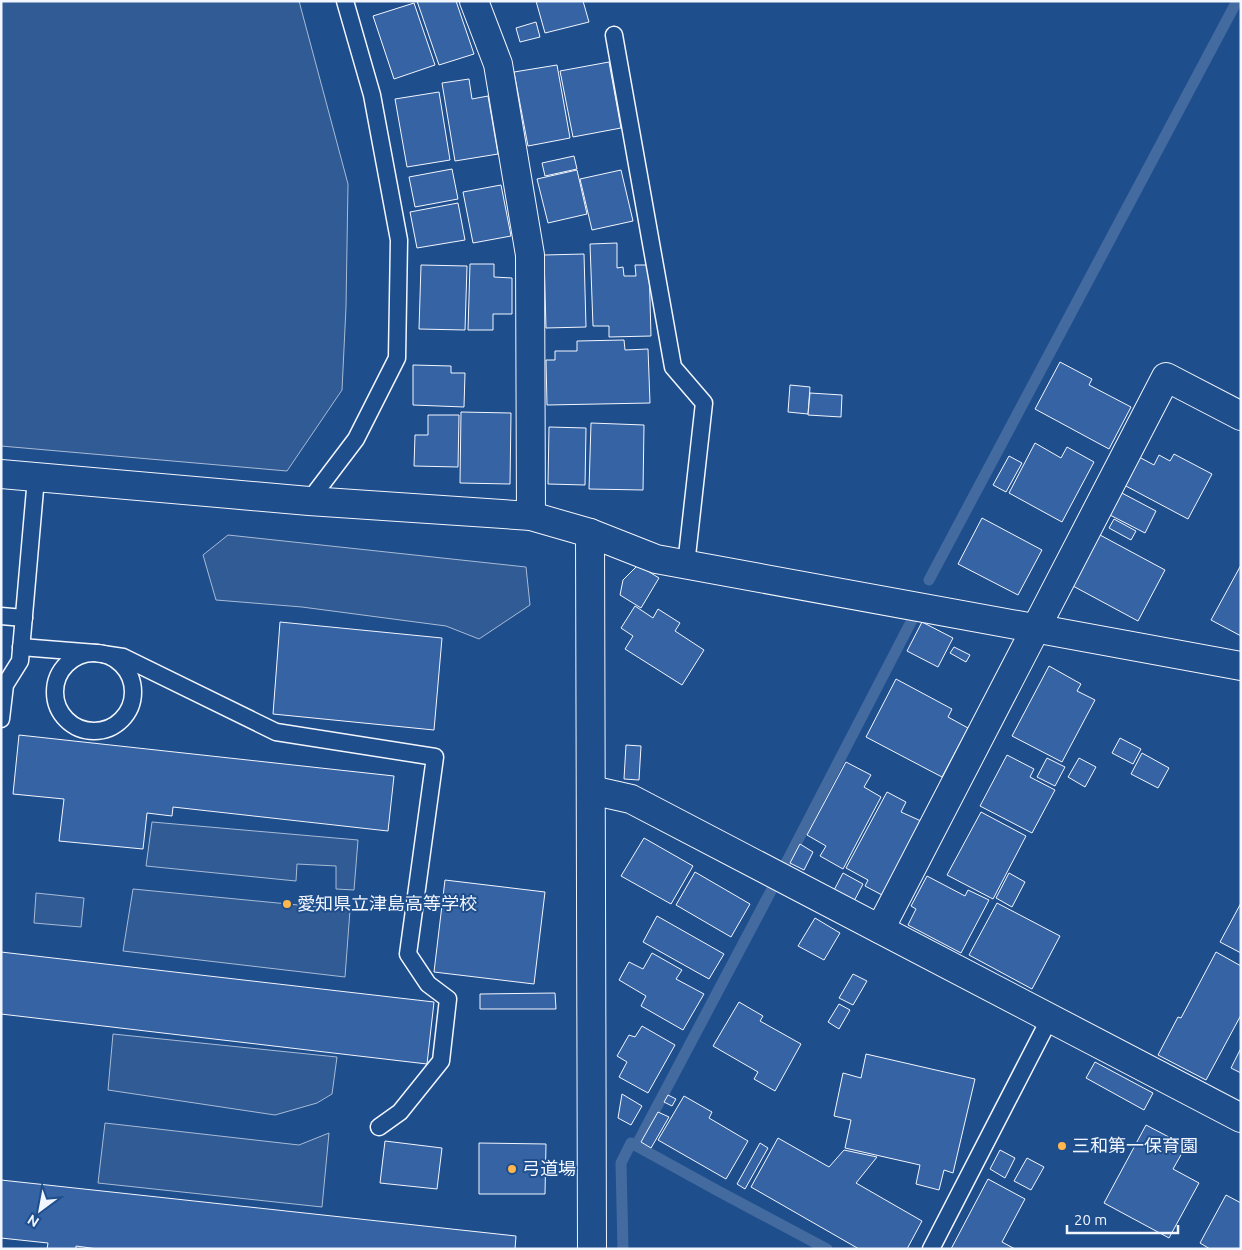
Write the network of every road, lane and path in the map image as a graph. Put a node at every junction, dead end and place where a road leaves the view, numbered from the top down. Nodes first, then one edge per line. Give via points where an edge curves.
1 (344, 1) edge
2 (474, 1) edge
3 (614, 34) dead end
4 (1241, 416) edge
5 (1, 474) edge
6 (36, 478) junction
7 (309, 501) junction
8 (531, 516) junction
9 (590, 533) junction
10 (686, 565) junction
11 (1, 616) edge
12 (24, 618) junction
13 (1036, 628) junction
14 (21, 647) junction
15 (96, 653) junction
16 (1240, 664) edge
17 (1, 718) edge
18 (590, 790) junction
19 (880, 929) junction
20 (1050, 1018) junction
21 (1241, 1118) edge
22 (379, 1127) dead end
23 (592, 1249) edge
24 (931, 1249) edge

1 - 7 lane via 372,96 399,240 397,358 356,438
2 - 8 street via 498,64 530,255
3 - 10 lane via 673,366 704,403
4 - 13 street via 1166,377
5 - 6 street
6 - 7 street
6 - 12 lane
7 - 8 street
8 - 9 street
9 - 10 street via 656,559
9 - 18 street
10 - 13 street
11 - 12 lane
12 - 14 lane
13 - 16 street
13 - 19 street
14 - 15 lane
14 - 17 lane via 20,661 5,685
15 - 15 lane via 110,656 129,674 133,700 120,723 108,730 95,732 77,727 62,715 54,691 63,667 72,659
15 - 22 lane via 123,657 276,732 435,757 408,954 428,984 448,999 441,1061 400,1112
18 - 19 street via 631,799
18 - 23 street
19 - 20 street
20 - 21 street
20 - 24 lane

